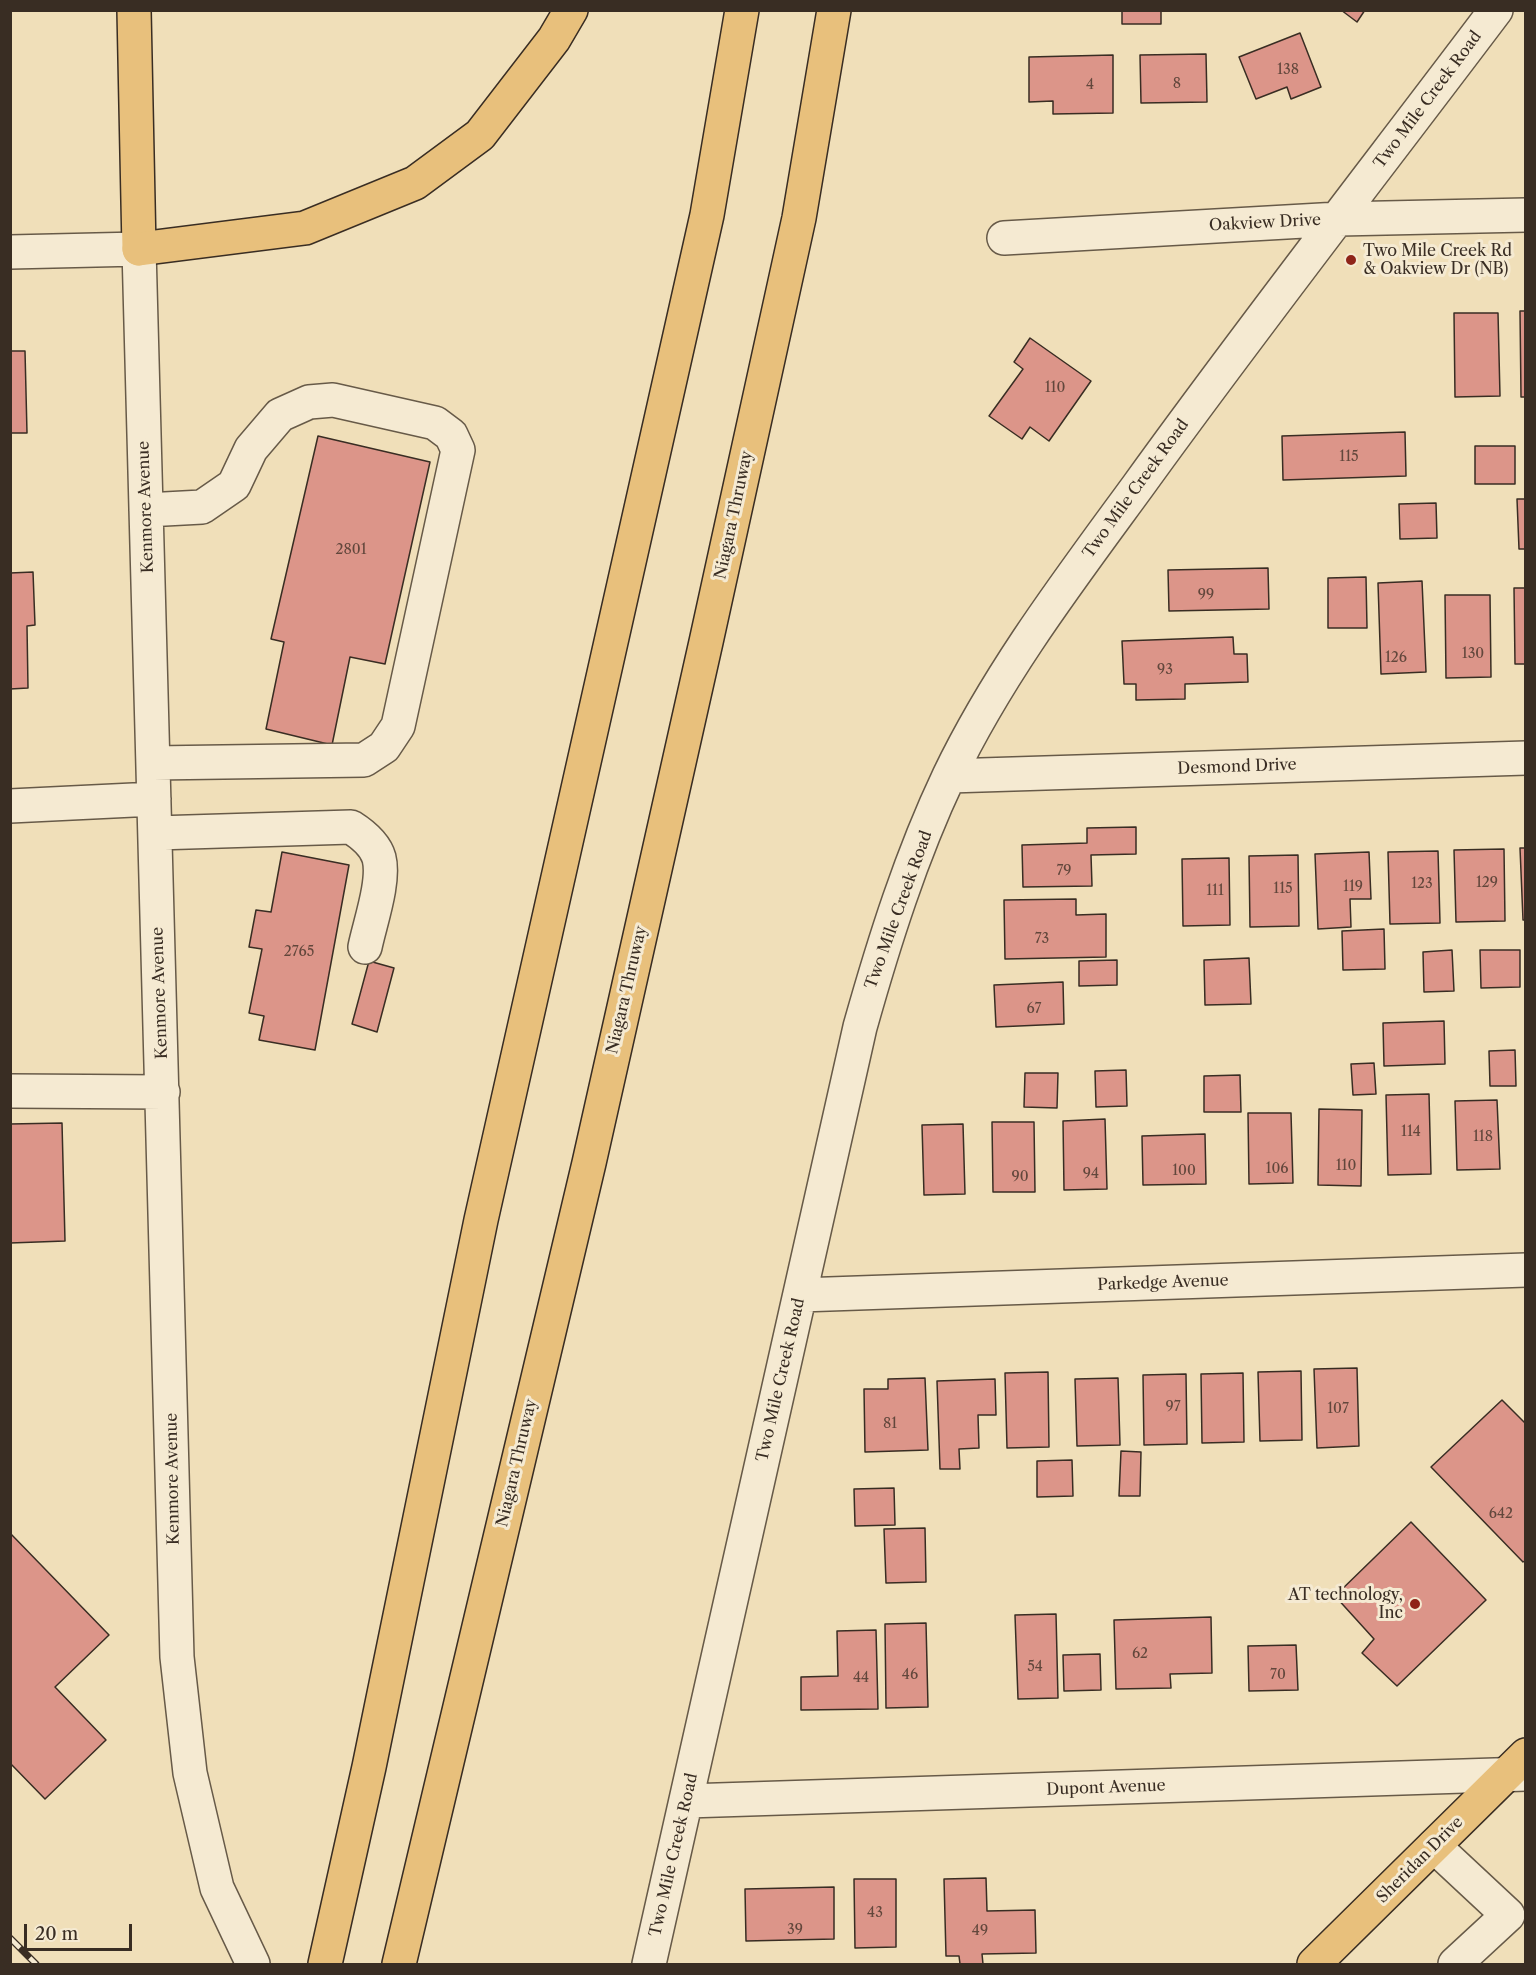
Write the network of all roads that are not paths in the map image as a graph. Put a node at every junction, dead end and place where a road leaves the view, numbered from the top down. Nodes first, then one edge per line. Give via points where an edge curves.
1 (134, 10) edge
2 (571, 10) edge
3 (742, 10) edge
4 (834, 10) edge
5 (1496, 10) edge
6 (1526, 215) edge
7 (1339, 219) junction
8 (1004, 237) dead end
9 (139, 249) junction
10 (10, 252) edge
11 (146, 510) junction
12 (1526, 758) edge
13 (153, 763) junction
14 (949, 776) junction
15 (154, 799) junction
16 (10, 806) edge
17 (156, 833) junction
18 (365, 947) dead end
19 (10, 1091) edge
20 (163, 1092) junction
21 (1526, 1270) edge
22 (800, 1295) junction
23 (1519, 1768) edge
24 (687, 1801) junction
25 (1434, 1846) junction
26 (1517, 1924) edge
27 (253, 1965) edge
28 (325, 1965) edge
29 (399, 1965) edge
30 (650, 1965) edge
31 (1314, 1965) edge
32 (1455, 1965) edge

1 - 9 main road, Kenmore Avenue
2 - 9 main road via 554,39 480,135 415,183 305,228
3 - 28 main road via 707,215 481,1220
4 - 29 main road, Niagara Thruway via 799,218 703,654 591,1151
5 - 7 street, Two Mile Creek Road
6 - 7 street, Oakview Drive
7 - 8 street, Oakview Drive
7 - 14 street, Two Mile Creek Road via 1218,376 1052,605 995,691
9 - 10 street
9 - 11 street, Kenmore Avenue
11 - 13 street, Kenmore Avenue
11 - 13 street via 202,507 234,485 251,448 280,416 309,402 333,400 435,423 451,435 458,450 398,726 384,747 364,760
12 - 14 street, Desmond Drive
13 - 15 street, Kenmore Avenue
14 - 22 street, Two Mile Creek Road via 882,948 860,1028
15 - 16 street
15 - 17 street, Kenmore Avenue
17 - 18 street via 351,827 367,838 379,857 379,882
17 - 20 street, Kenmore Avenue
19 - 20 street
20 - 27 street, Kenmore Avenue via 177,1657 190,1773 217,1888
21 - 22 street, Parkedge Avenue
22 - 24 street, Two Mile Creek Road
23 - 24 street, Dupont Avenue
23 - 25 main road, Sheridan Drive
24 - 30 street, Two Mile Creek Road
25 - 26 street
25 - 31 main road, Sheridan Drive
26 - 32 street

